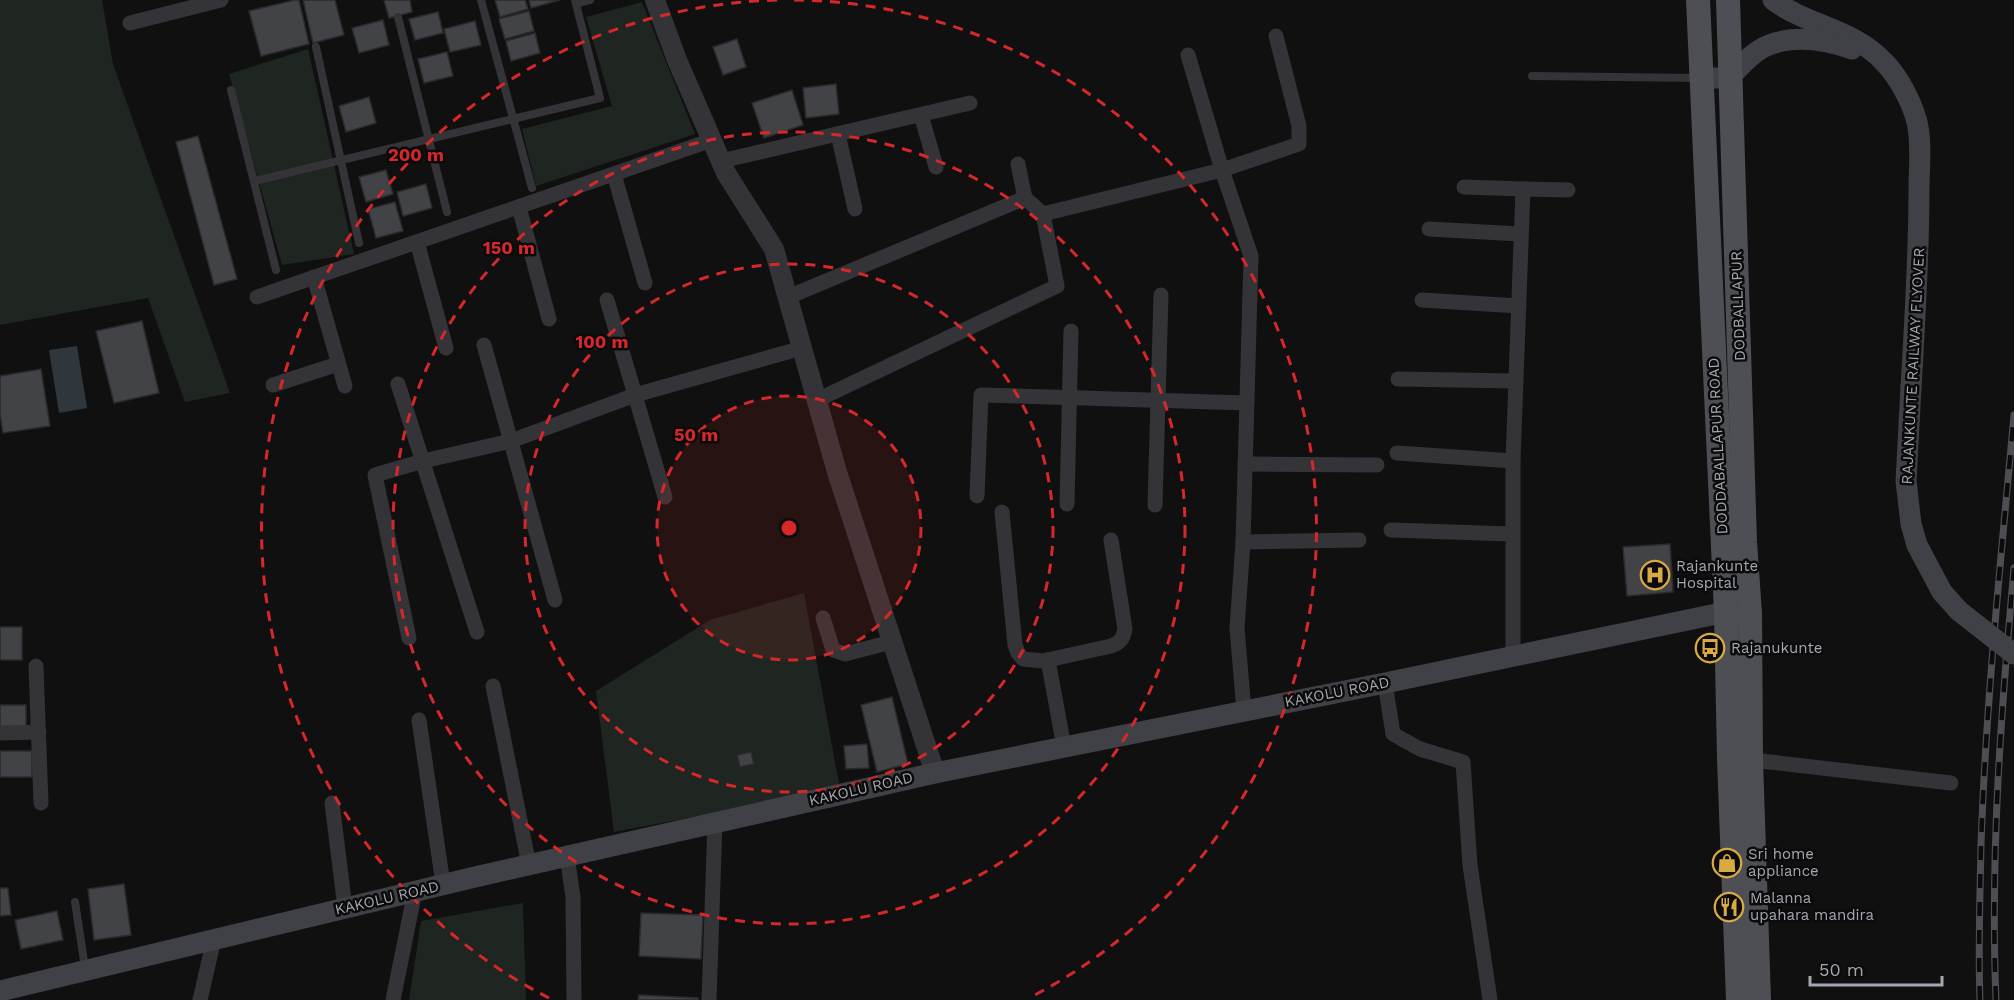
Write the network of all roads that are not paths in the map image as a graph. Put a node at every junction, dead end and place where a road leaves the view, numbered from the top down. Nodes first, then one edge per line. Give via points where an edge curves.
1 (221, 0) edge
2 (481, 0) edge
3 (590, 0) edge
4 (655, 0) edge
5 (1698, 0) edge
6 (1728, 0) edge
7 (1773, 0) edge
8 (576, 2) edge
9 (398, 17) dead end
10 (130, 23) dead end
11 (1276, 36) dead end
12 (315, 47) dead end
13 (1188, 55) dead end
14 (1532, 76) dead end
15 (1700, 78) junction
16 (1729, 78) junction
17 (1896, 79) junction
18 (231, 90) dead end
19 (970, 103) dead end
20 (921, 115) junction
21 (513, 118) junction
22 (838, 134) junction
23 (429, 138) junction
24 (712, 140) junction
25 (340, 159) junction
26 (721, 161) junction
27 (1018, 164) dead end
28 (936, 167) dead end
29 (1222, 170) junction
30 (614, 174) junction
31 (254, 181) junction
32 (1464, 187) dead end
33 (532, 188) dead end
34 (1523, 189) junction
35 (1568, 190) dead end
36 (1025, 198) junction
37 (519, 207) junction
38 (855, 209) dead end
39 (447, 212) dead end
40 (1042, 214) junction
41 (1429, 229) dead end
42 (1520, 234) junction
43 (417, 242) junction
44 (359, 243) dead end
45 (276, 270) dead end
46 (314, 277) junction
47 (645, 283) dead end
48 (1161, 296) dead end
49 (257, 297) dead end
50 (788, 297) junction
51 (607, 300) dead end
52 (1422, 300) dead end
53 (1519, 306) junction
54 (549, 319) dead end
55 (1071, 331) dead end
56 (484, 345) dead end
57 (446, 348) dead end
58 (802, 348) junction
59 (338, 364) junction
60 (1398, 379) dead end
61 (1515, 381) junction
62 (398, 384) dead end
63 (273, 385) dead end
64 (345, 386) dead end
65 (635, 395) junction
66 (1070, 398) junction
67 (817, 400) junction
68 (1158, 400) junction
69 (1247, 403) junction
70 (511, 441) junction
71 (1397, 453) dead end
72 (423, 461) junction
73 (1513, 461) junction
74 (1245, 465) junction
75 (1377, 465) dead end
76 (977, 496) dead end
77 (664, 497) dead end
78 (1066, 504) dead end
79 (1155, 505) dead end
80 (1002, 512) dead end
81 (1391, 530) dead end
82 (1512, 534) junction
83 (1111, 540) dead end
84 (1359, 540) dead end
85 (1243, 542) junction
86 (555, 600) dead end
87 (1738, 612) junction
88 (823, 618) dead end
89 (477, 632) dead end
90 (409, 638) dead end
91 (891, 642) junction
92 (2014, 654) edge
93 (1513, 655) junction
94 (1048, 660) junction
95 (36, 666) dead end
96 (1385, 683) junction
97 (493, 686) dead end
98 (1244, 711) junction
99 (419, 720) dead end
100 (39, 732) junction
101 (0, 733) edge
102 (1064, 747) junction
103 (1740, 759) junction
104 (935, 772) junction
105 (1951, 783) dead end
106 (41, 803) dead end
107 (332, 803) dead end
108 (715, 822) junction
109 (567, 856) junction
110 (529, 865) junction
111 (443, 884) junction
112 (415, 891) junction
113 (75, 902) dead end
114 (345, 908) junction
115 (214, 939) junction
116 (86, 970) junction
117 (0, 990) edge
118 (200, 1000) edge
119 (393, 1000) edge
120 (574, 1000) edge
121 (709, 1000) edge
122 (1490, 1000) edge
123 (1738, 1000) edge
124 (1759, 1000) edge

1 - 10 street
2 - 21 lane
3 - 8 lane
4 - 24 street
5 - 15 main road, DODDABALLAPUR ROAD
6 - 16 main road, DODBALLAPUR
7 - 17 main road, RAJANKUNTE RAILWAY FLYOVER via 1800,17 1855,39 1886,63
8 - 21 lane via 600,98
9 - 23 lane
11 - 29 street via 1299,126 1299,144
12 - 25 lane
13 - 29 street
14 - 15 lane
15 - 16 main road
15 - 87 main road, DODDABALLAPUR ROAD
16 - 17 main road, RAJANKUNTE RAILWAY FLYOVER via 1768,45 1799,40 1851,48 1868,56
16 - 87 main road, DODBALLAPUR via 1745,542
17 - 92 main road, RAJANKUNTE RAILWAY FLYOVER, bridge via 1910,102 1919,135 1919,260 1906,481 1911,524 1942,591 1959,611
18 - 31 lane
19 - 20 street
20 - 22 street
20 - 28 street
21 - 23 lane
21 - 33 lane
22 - 26 street
22 - 38 street
23 - 25 lane
23 - 39 lane
24 - 26 street
24 - 30 street
25 - 31 lane
25 - 44 lane
26 - 50 street via 774,249
27 - 36 street
29 - 40 street
29 - 69 street via 1251,256
30 - 37 street
30 - 47 street
31 - 45 lane
32 - 34 street
34 - 35 street
34 - 42 street
36 - 40 street
36 - 50 street
37 - 43 street
37 - 54 street
40 - 67 street via 1057,286
41 - 42 street
42 - 53 street
43 - 46 street
43 - 57 street
46 - 49 street
46 - 59 street
48 - 68 street
50 - 58 street
51 - 65 street
52 - 53 street
53 - 61 street
55 - 66 street
56 - 70 street
58 - 65 street
58 - 67 street
59 - 63 street
59 - 64 street
60 - 61 street
61 - 73 street
62 - 72 street
65 - 70 street
65 - 77 street
66 - 68 street
66 - 76 street via 981,395
66 - 78 street
67 - 91 street
68 - 69 street
68 - 79 street
69 - 74 street
70 - 72 street
70 - 86 street
71 - 73 street
72 - 89 street
72 - 90 street via 375,475
73 - 82 street
74 - 75 street
74 - 85 street
80 - 94 street via 1015,645 1023,659
81 - 82 street
82 - 93 street
83 - 94 street via 1123,637 1112,646
84 - 85 street
85 - 98 street via 1237,628
87 - 93 main road, KAKOLU ROAD
87 - 103 main road, DODDABALLAPUR ROAD
88 - 91 street via 833,651 845,654
91 - 104 street
93 - 96 main road, KAKOLU ROAD
94 - 102 street
95 - 100 street
96 - 98 main road, KAKOLU ROAD
96 - 122 street via 1393,734 1420,750 1463,762 1470,865
97 - 110 street
98 - 102 main road, KAKOLU ROAD
99 - 111 street
100 - 101 street
100 - 106 street
102 - 104 main road, KAKOLU ROAD
103 - 105 street
103 - 123 main road, DODDABALLAPUR ROAD
103 - 124 main road, DODDABALLAPUR ROAD
104 - 108 main road, KAKOLU ROAD
107 - 114 street
108 - 109 main road, KAKOLU ROAD
108 - 121 street
109 - 110 main road, KAKOLU ROAD
109 - 120 street via 573,897
110 - 111 main road, KAKOLU ROAD
111 - 112 main road, KAKOLU ROAD
112 - 114 main road, KAKOLU ROAD
112 - 119 street
113 - 116 lane
114 - 115 main road, KAKOLU ROAD
115 - 116 main road, KAKOLU ROAD
115 - 118 street
116 - 117 main road, KAKOLU ROAD

